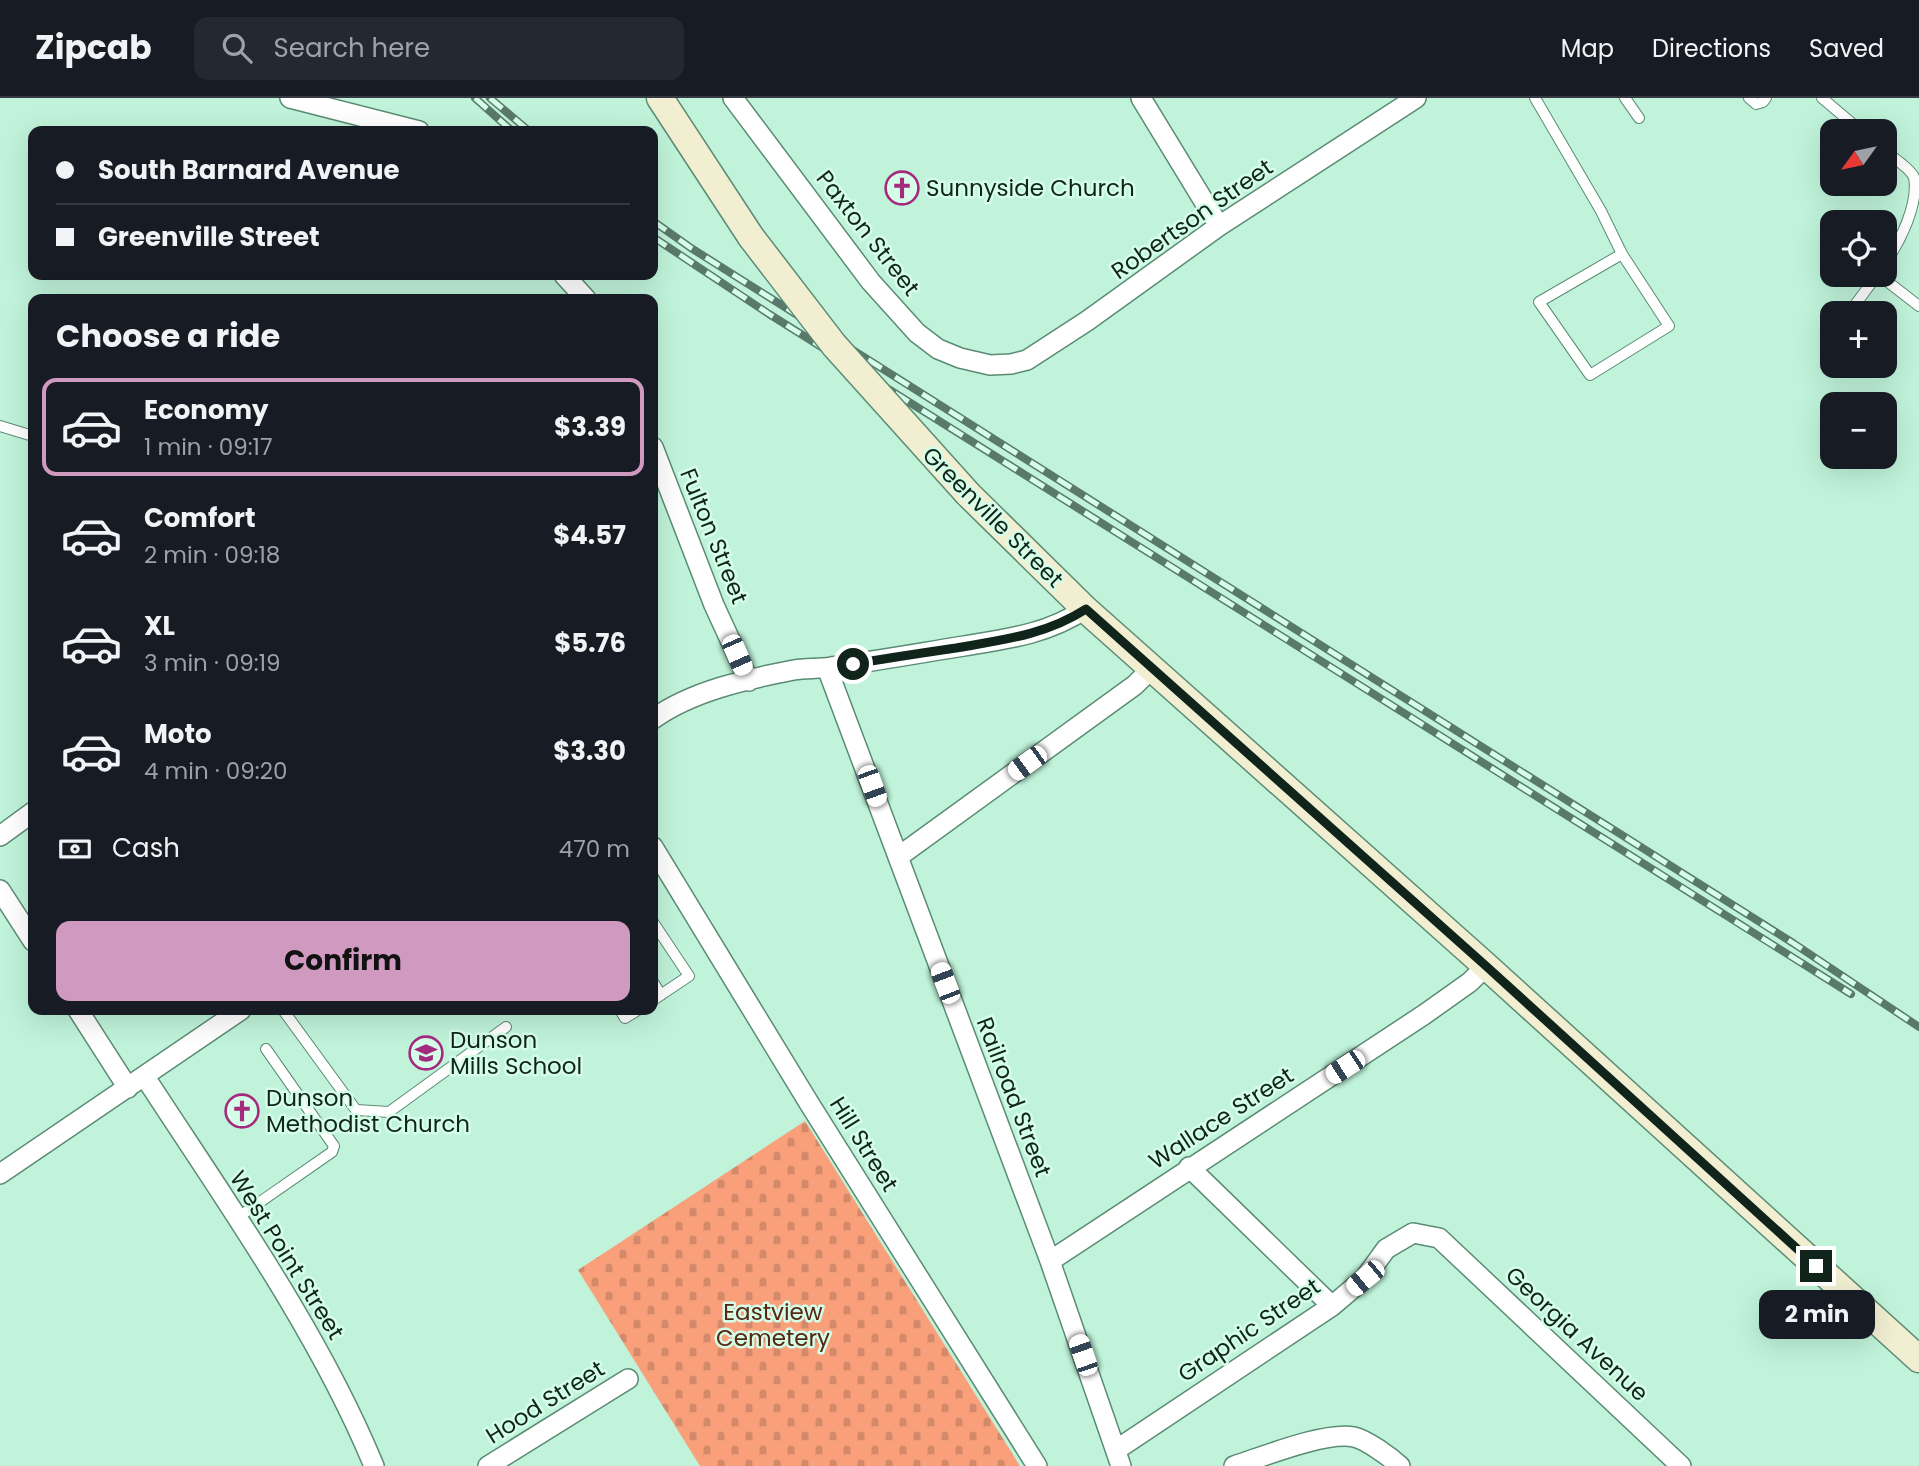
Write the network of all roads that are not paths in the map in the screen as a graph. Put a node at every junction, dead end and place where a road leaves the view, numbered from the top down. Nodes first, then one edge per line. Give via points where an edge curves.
1 (290, 98) edge
2 (660, 98) edge
3 (733, 98) edge
4 (1141, 98) edge
5 (1416, 98) edge
6 (1535, 98) edge
7 (1625, 98) edge
8 (1749, 98) edge
9 (1766, 98) edge
10 (1822, 98) edge
11 (1639, 118) dead end
12 (1847, 119) edge
13 (399, 126) edge
14 (1897, 161) edge
15 (1219, 226) junction
16 (1897, 244) edge
17 (1622, 254) junction
18 (569, 280) edge
19 (1869, 287) edge
20 (1894, 287) edge
21 (581, 294) edge
22 (1858, 301) edge
23 (1919, 306) edge
24 (990, 365) joint
25 (0, 426) edge
26 (28, 434) edge
27 (658, 460) edge
28 (1086, 609) junction
29 (827, 668) junction
30 (1152, 668) junction
31 (749, 681) junction
32 (658, 715) edge
33 (28, 816) edge
34 (0, 836) edge
35 (898, 857) junction
36 (658, 862) edge
37 (0, 890) edge
38 (658, 930) edge
39 (28, 933) edge
40 (1486, 966) junction
41 (658, 997) edge
42 (82, 1015) edge
43 (233, 1015) edge
44 (288, 1015) edge
45 (506, 1027) dead end
46 (266, 1049) dead end
47 (137, 1082) junction
48 (1189, 1167) junction
49 (0, 1174) edge
50 (237, 1218) junction
51 (1440, 1238) joint
52 (1050, 1261) junction
53 (1332, 1306) junction
54 (1919, 1359) edge
55 (628, 1379) dead end
56 (1119, 1458) edge
57 (374, 1466) edge
58 (488, 1466) edge
59 (1037, 1466) edge
60 (1234, 1466) edge
61 (1400, 1466) edge
62 (1681, 1466) edge

1 - 13 street
2 - 28 street, Greenville Street, bridge via 751,237 834,345 968,494
3 - 24 street, Paxton Street via 871,282 917,333 938,349
4 - 15 street
5 - 15 street, Robertson Street
6 - 17 lane
7 - 11 lane
8 - 9 lane via 1756,104
10 - 12 lane
14 - 16 lane via 1913,175 1919,192
15 - 24 street, Robertson Street via 1027,360
17 - 17 lane via 1669,326 1590,374 1539,302
18 - 21 street
19 - 22 lane
20 - 23 lane
25 - 26 lane
27 - 31 street, Fulton Street
28 - 29 street via 1046,631
28 - 30 street, Greenville Street
29 - 31 street
29 - 35 street, Railroad Street
30 - 35 street
30 - 40 street, Greenville Street
31 - 32 street via 712,691
33 - 34 street
35 - 52 street, Railroad Street
36 - 59 street, Hill Street
37 - 39 street
38 - 41 lane via 689,976
40 - 48 street, Wallace Street via 1425,1014
40 - 54 street, Greenville Street
42 - 47 street, West Point Street
43 - 47 street
44 - 45 lane via 356,1110 389,1112
46 - 50 lane via 334,1146 332,1152
47 - 49 street
47 - 50 street, West Point Street
48 - 52 street, Wallace Street
48 - 53 street
50 - 57 street, West Point Street via 354,1416
51 - 53 street, Graphic Street via 1413,1233 1386,1249 1365,1278
51 - 62 street, Georgia Avenue
52 - 56 street, Railroad Street
53 - 56 street, Graphic Street
55 - 58 street, Hood Street
60 - 61 street via 1332,1437 1355,1437

